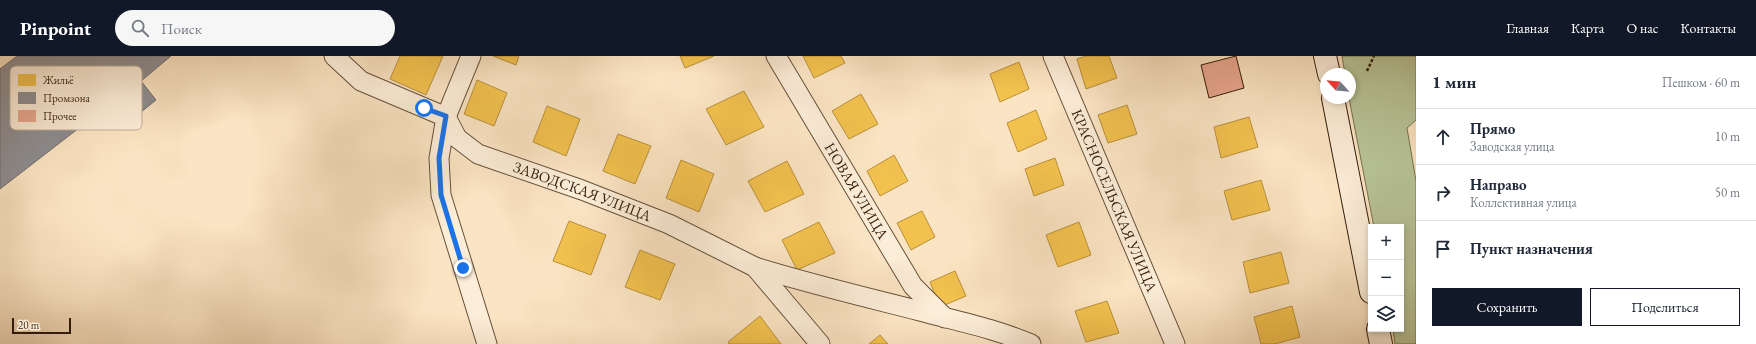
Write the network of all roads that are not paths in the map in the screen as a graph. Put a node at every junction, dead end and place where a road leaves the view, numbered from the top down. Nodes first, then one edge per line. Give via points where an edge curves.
1 (334, 56) edge
2 (471, 56) edge
3 (776, 56) edge
4 (1054, 56) edge
5 (1325, 56) edge
6 (1328, 68) edge
7 (1334, 104) edge
8 (446, 116) junction
9 (755, 267) junction
10 (1368, 277) edge
11 (945, 318) junction
12 (1379, 332) edge
13 (487, 344) edge
14 (820, 344) edge
15 (1031, 344) edge
16 (1175, 344) edge
17 (1381, 344) edge

1 - 8 street via 361,81
2 - 8 street
3 - 11 street, НОВАЯ УЛИЦА via 913,286
4 - 16 street, КРАСНОСЕЛЬСКАЯ УЛИЦА
5 - 6 street
7 - 10 street
8 - 9 street, ЗАВОДСКАЯ УЛИЦА via 457,138 478,154 669,224
8 - 13 street via 439,158 441,195
9 - 11 street
9 - 14 street, ЗАВОДСКАЯ УЛИЦА
11 - 15 street
12 - 17 street

